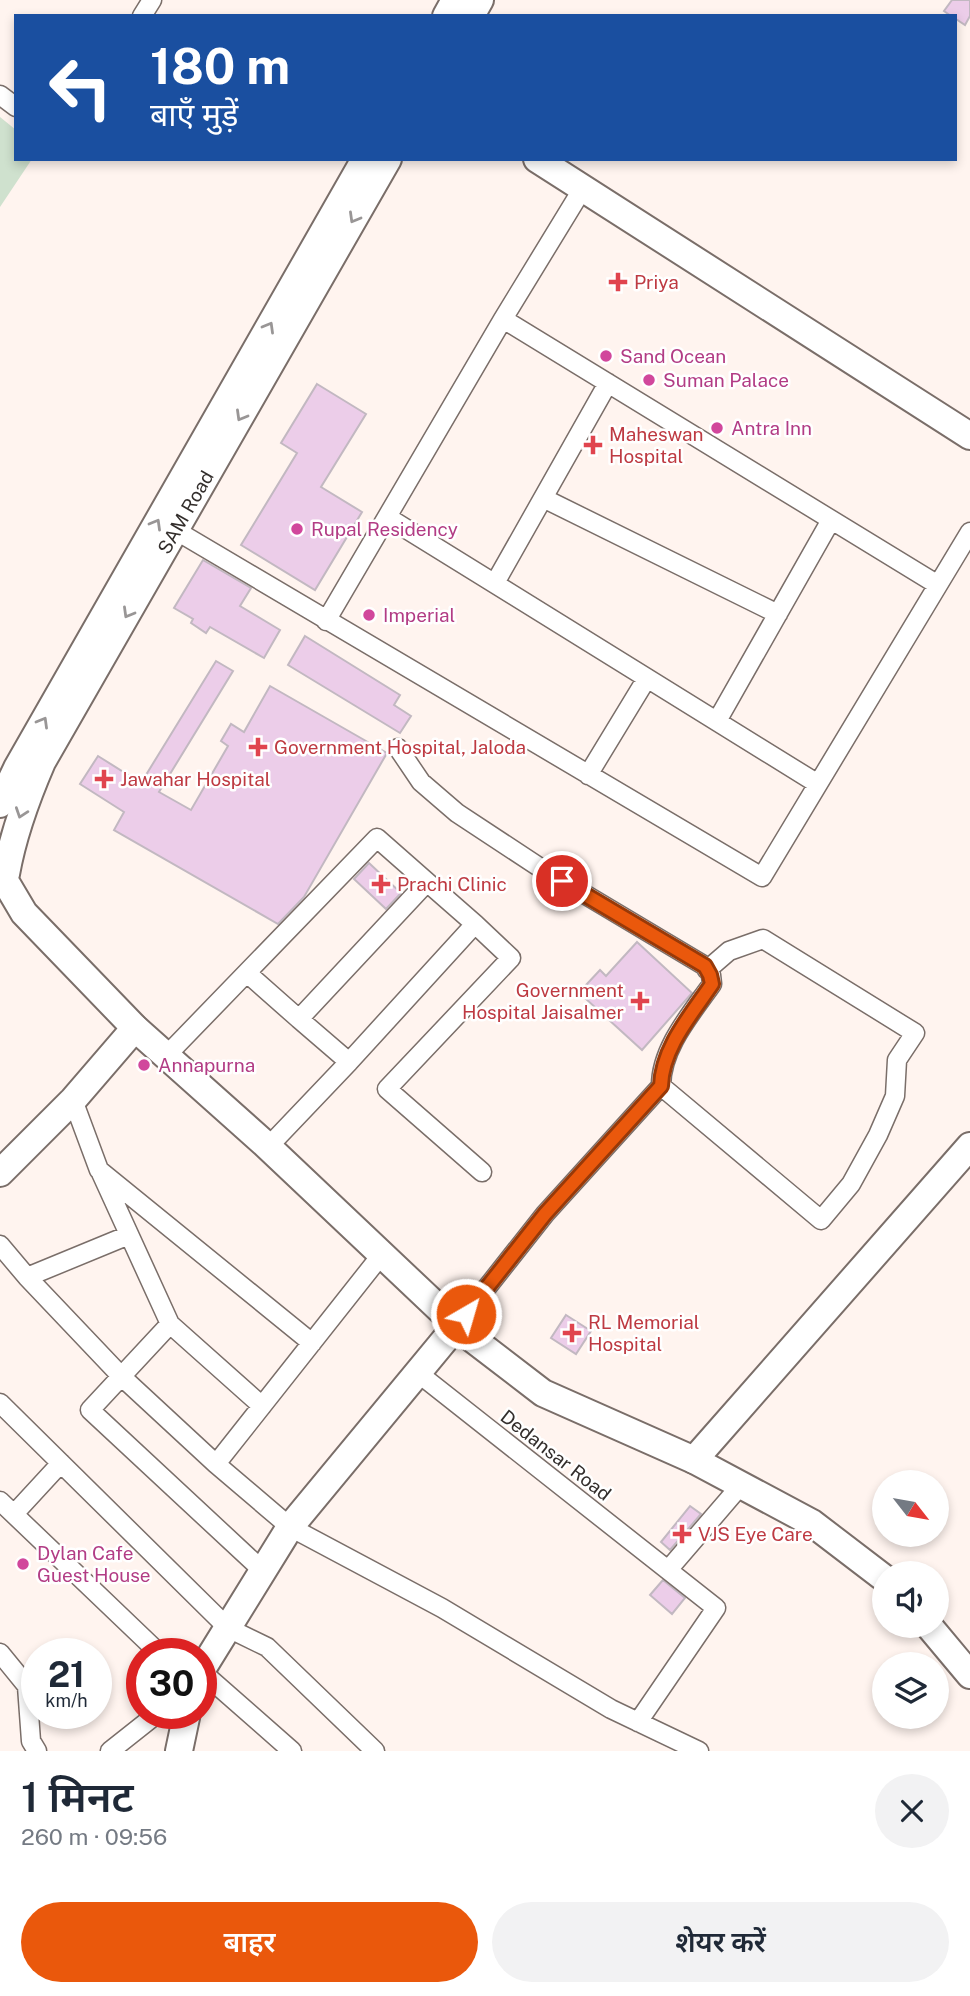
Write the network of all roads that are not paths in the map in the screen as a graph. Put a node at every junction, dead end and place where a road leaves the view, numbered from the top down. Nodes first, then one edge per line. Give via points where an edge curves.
1 (364, 161) edge
2 (387, 161) edge
3 (540, 161) edge
4 (583, 188) junction
5 (503, 319) junction
6 (608, 383) junction
7 (970, 436) edge
8 (543, 498) junction
9 (387, 517) junction
10 (831, 520) junction
11 (175, 530) junction
12 (970, 532) edge
13 (495, 583) junction
14 (938, 585) junction
15 (778, 614) junction
16 (326, 621) junction
17 (648, 678) junction
18 (717, 721) junction
19 (398, 748) dead end
20 (588, 775) junction
21 (818, 784) junction
22 (0, 804) edge
23 (427, 882) junction
24 (6, 893) edge
25 (475, 924) junction
26 (707, 970) junction
27 (247, 973) junction
28 (299, 1019) junction
29 (135, 1028) junction
30 (166, 1056) junction
31 (349, 1062) junction
32 (661, 1086) junction
33 (73, 1100) junction
34 (970, 1146) edge
35 (268, 1147) junction
36 (99, 1170) junction
37 (482, 1172) dead end
38 (0, 1173) edge
39 (129, 1235) junction
40 (0, 1245) edge
41 (382, 1254) junction
42 (27, 1277) junction
43 (170, 1324) junction
44 (458, 1326) junction
45 (312, 1343) junction
46 (418, 1373) junction
47 (122, 1377) junction
48 (0, 1403) edge
49 (262, 1406) junction
50 (694, 1460) junction
51 (61, 1463) junction
52 (216, 1464) junction
53 (741, 1485) junction
54 (0, 1501) edge
55 (14, 1514) junction
56 (290, 1527) junction
57 (872, 1569) edge
58 (262, 1570) junction
59 (668, 1570) junction
60 (228, 1628) junction
61 (143, 1638) edge
62 (939, 1638) edge
63 (217, 1646) edge
64 (0, 1653) edge
65 (970, 1675) edge
66 (217, 1685) edge
67 (638, 1722) junction
68 (138, 1729) edge
69 (184, 1729) edge
70 (37, 1751) edge
71 (110, 1751) edge
72 (179, 1751) edge
73 (292, 1751) edge
74 (375, 1751) edge
75 (699, 1751) edge

22 -> 1 main road
2 -> 11 main road, SAM Road
3 - 4 main road
4 - 5 street
4 - 7 main road
5 - 6 street
5 - 9 street
6 - 8 street
6 - 10 street
8 - 13 street
8 - 15 street
9 - 13 street
9 - 16 street
10 - 14 street
10 - 15 street
11 - 16 street
11 -> 24 main road, SAM Road via 42,762 13,838
12 - 14 street
13 - 17 street
14 - 21 street
15 - 18 street
16 - 20 street
17 - 18 street
17 - 20 street
18 - 21 street
19 - 26 street via 421,782 457,813
20 - 21 street via 762,877
23 - 25 street
23 - 27 street via 377,838
23 - 28 street
24 - 29 main road
25 - 31 street
25 - 37 street via 511,958 387,1089
26 - 32 street via 712,984 676,1036
26 - 32 street via 729,951 763,939 915,1033 897,1060 895,1096 851,1184 821,1220
27 - 28 street
27 - 30 street
28 - 31 street
29 - 30 main road
29 - 33 main road
30 - 35 main road
31 - 35 street
32 - 44 street via 545,1214
33 - 36 street
33 - 38 main road
34 - 50 main road
35 - 41 main road
36 - 39 street
36 - 45 street
39 - 42 street
39 - 43 street
40 - 42 street
41 - 44 main road
41 - 45 street
42 - 47 street
43 - 47 street
43 - 49 street
44 - 46 main road
44 - 50 main road via 543,1393
45 - 49 street
46 - 56 main road
46 - 59 street, Dedansar Road
47 - 52 street
47 - 58 street via 90,1410
48 - 51 street
49 - 52 street
50 - 53 main road
51 - 55 street
51 - 60 street
52 - 56 street
53 - 57 main road via 812,1523
53 - 59 street
54 - 55 street
55 - 61 street
56 - 58 main road
56 - 67 street via 442,1608
58 - 60 main road
59 - 67 street, Dedansar Road via 716,1608
60 - 63 main road
60 - 74 street via 267,1647
62 - 65 main road
64 - 70 street via 27,1686 31,1741
66 - 73 street
67 - 75 street
68 - 71 street
69 - 72 main road

